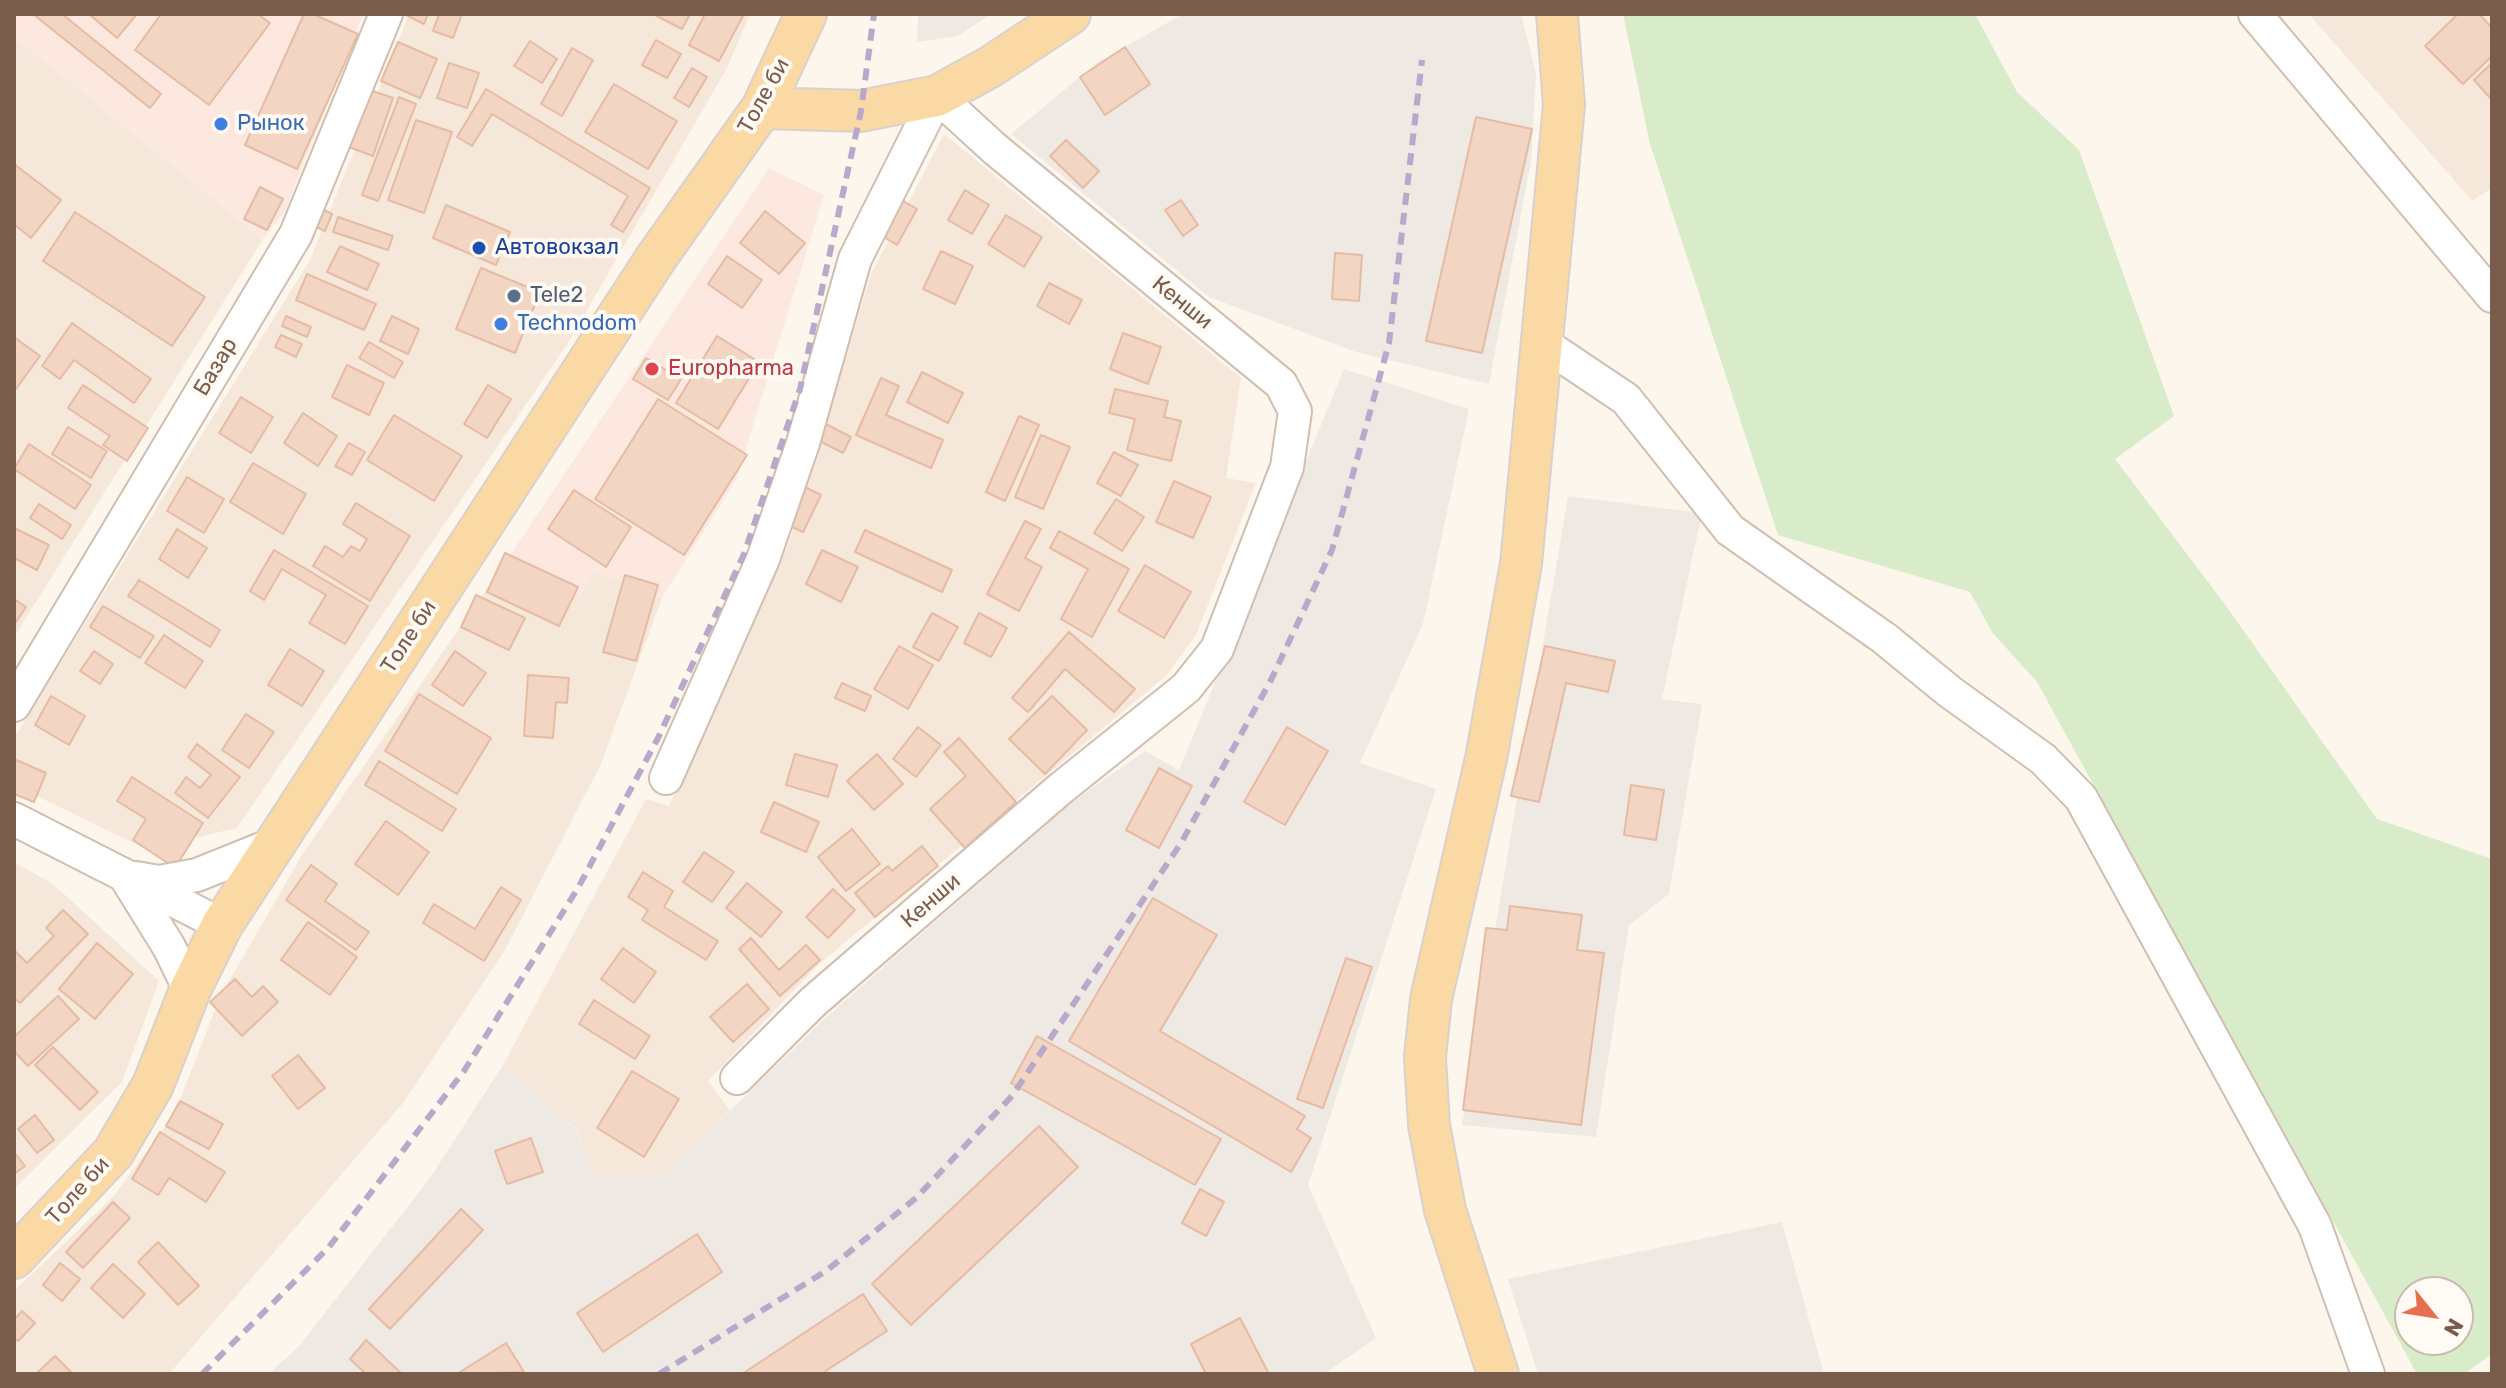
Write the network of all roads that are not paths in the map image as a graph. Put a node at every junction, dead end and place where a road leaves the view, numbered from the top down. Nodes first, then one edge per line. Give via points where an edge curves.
1 (386, 14) edge
2 (806, 14) edge
3 (1070, 14) edge
4 (1557, 14) edge
5 (2255, 14) edge
6 (937, 96) junction
7 (762, 108) junction
8 (2492, 296) edge
9 (1541, 342) junction
10 (14, 705) edge
11 (666, 778) dead end
12 (14, 819) edge
13 (274, 844) junction
14 (125, 876) junction
15 (222, 925) junction
16 (190, 990) junction
17 (737, 1078) dead end
18 (14, 1258) edge
19 (1498, 1374) edge
20 (2368, 1374) edge

1 - 10 street, Базар via 296,234
2 - 7 main road, Толе би
3 - 6 main road
4 - 9 main road via 1564,105
5 - 8 street
6 - 7 main road via 861,111
6 - 11 street via 855,259 803,443 763,559
6 - 17 street, Кенши via 1281,384 1295,411 1287,467 1217,649 1186,688 813,1002
7 - 13 main road, Толе би via 656,258
9 - 19 main road via 1521,564 1486,759 1431,999 1425,1057 1429,1125 1445,1210
9 - 20 street via 1626,399 1730,530 2043,759 2081,798 2315,1226
12 - 14 street
13 - 14 street via 197,875 159,882
13 - 15 main road, Толе би
14 - 15 street
14 - 16 street
15 - 16 main road, Толе би
16 - 18 main road, Толе би via 153,1085 113,1153

